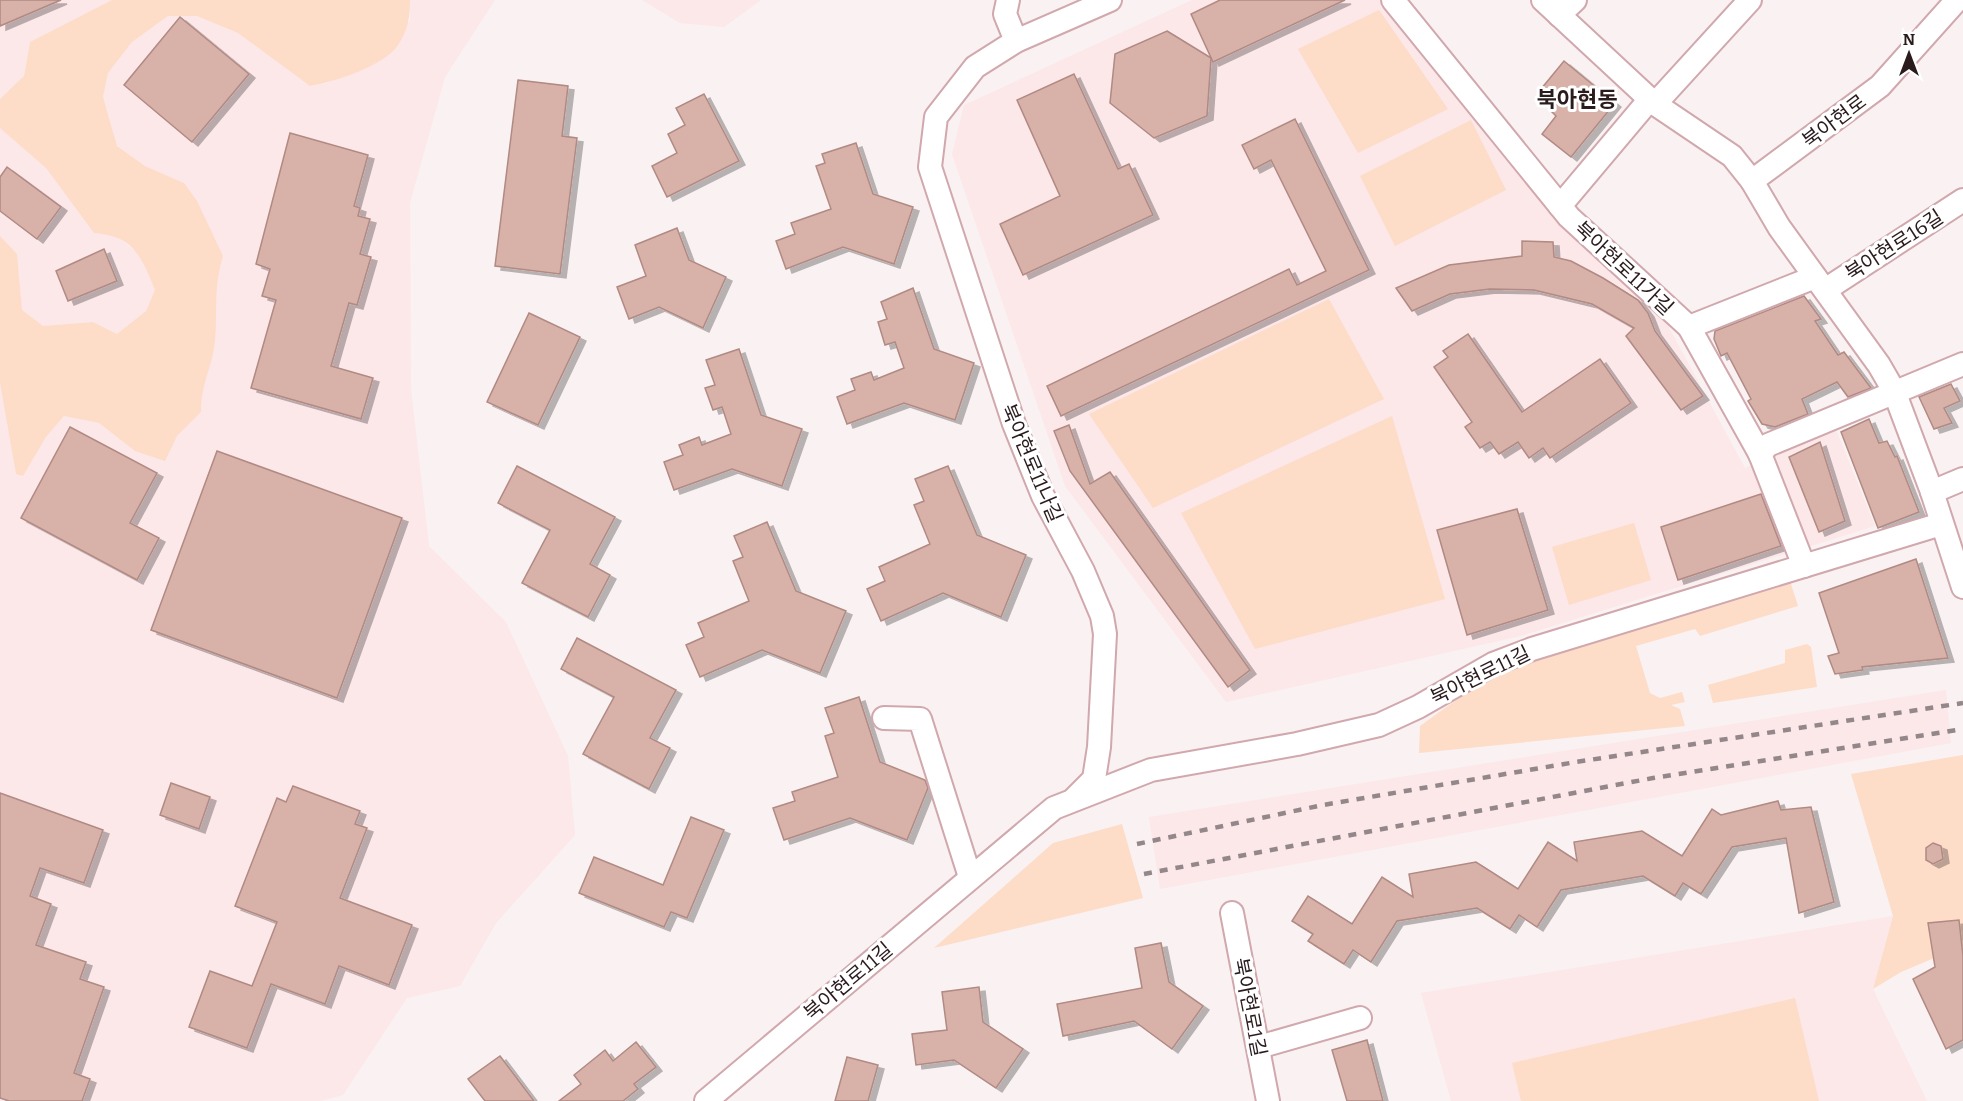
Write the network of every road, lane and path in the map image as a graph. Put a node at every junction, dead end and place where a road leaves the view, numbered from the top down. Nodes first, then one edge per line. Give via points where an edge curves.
1 (1008, 0) edge
2 (1110, 0) edge
3 (1393, 0) edge
4 (1750, 0) edge
5 (1957, 0) edge
6 (1559, 5) edge
7 (1016, 41) junction
8 (1653, 102) junction
9 (1752, 181) junction
10 (1963, 200) edge
11 (1560, 206) junction
12 (1820, 284) junction
13 (1689, 327) junction
14 (1963, 364) edge
15 (1894, 391) junction
16 (1760, 454) junction
17 (1963, 479) edge
18 (1932, 492) junction
19 (1941, 524) junction
20 (1804, 566) junction
21 (1962, 583) edge
22 (884, 718) dead end
23 (1063, 805) junction
24 (970, 877) junction
25 (1232, 913) dead end
26 (1360, 1018) dead end
27 (1259, 1047) junction
28 (706, 1101) edge
29 (1268, 1101) edge

1 - 7 street via 1005,14
2 - 7 street
3 - 11 street, 북아현로11가길
4 - 8 street
5 - 9 street, 북아현로 via 1880,86
6 - 8 street
7 - 23 street, 북아현로11나길 via 975,67 936,117 930,167 992,362 1042,496 1083,571 1102,616 1105,634 1094,778
8 - 9 street via 1732,156
8 - 11 street
9 - 12 street
10 - 12 street, 북아현로16길
11 - 13 street, 북아현로11가길
12 - 13 street, 북아현로16길
12 - 15 street
13 - 16 street, 북아현로11가길
14 - 15 street
15 - 16 street via 1768,445
15 - 18 street
16 - 20 street, 북아현로11가길
17 - 18 street
18 - 19 street
19 - 20 street, 북아현로11길
19 - 21 street
20 - 23 street, 북아현로11길 via 1532,649 1492,664 1379,725 1151,770
22 - 24 street via 920,719
23 - 24 street, 북아현로11길
24 - 28 street, 북아현로11길
25 - 27 street, 북아현로1길
26 - 27 street
27 - 29 street, 북아현로1길

